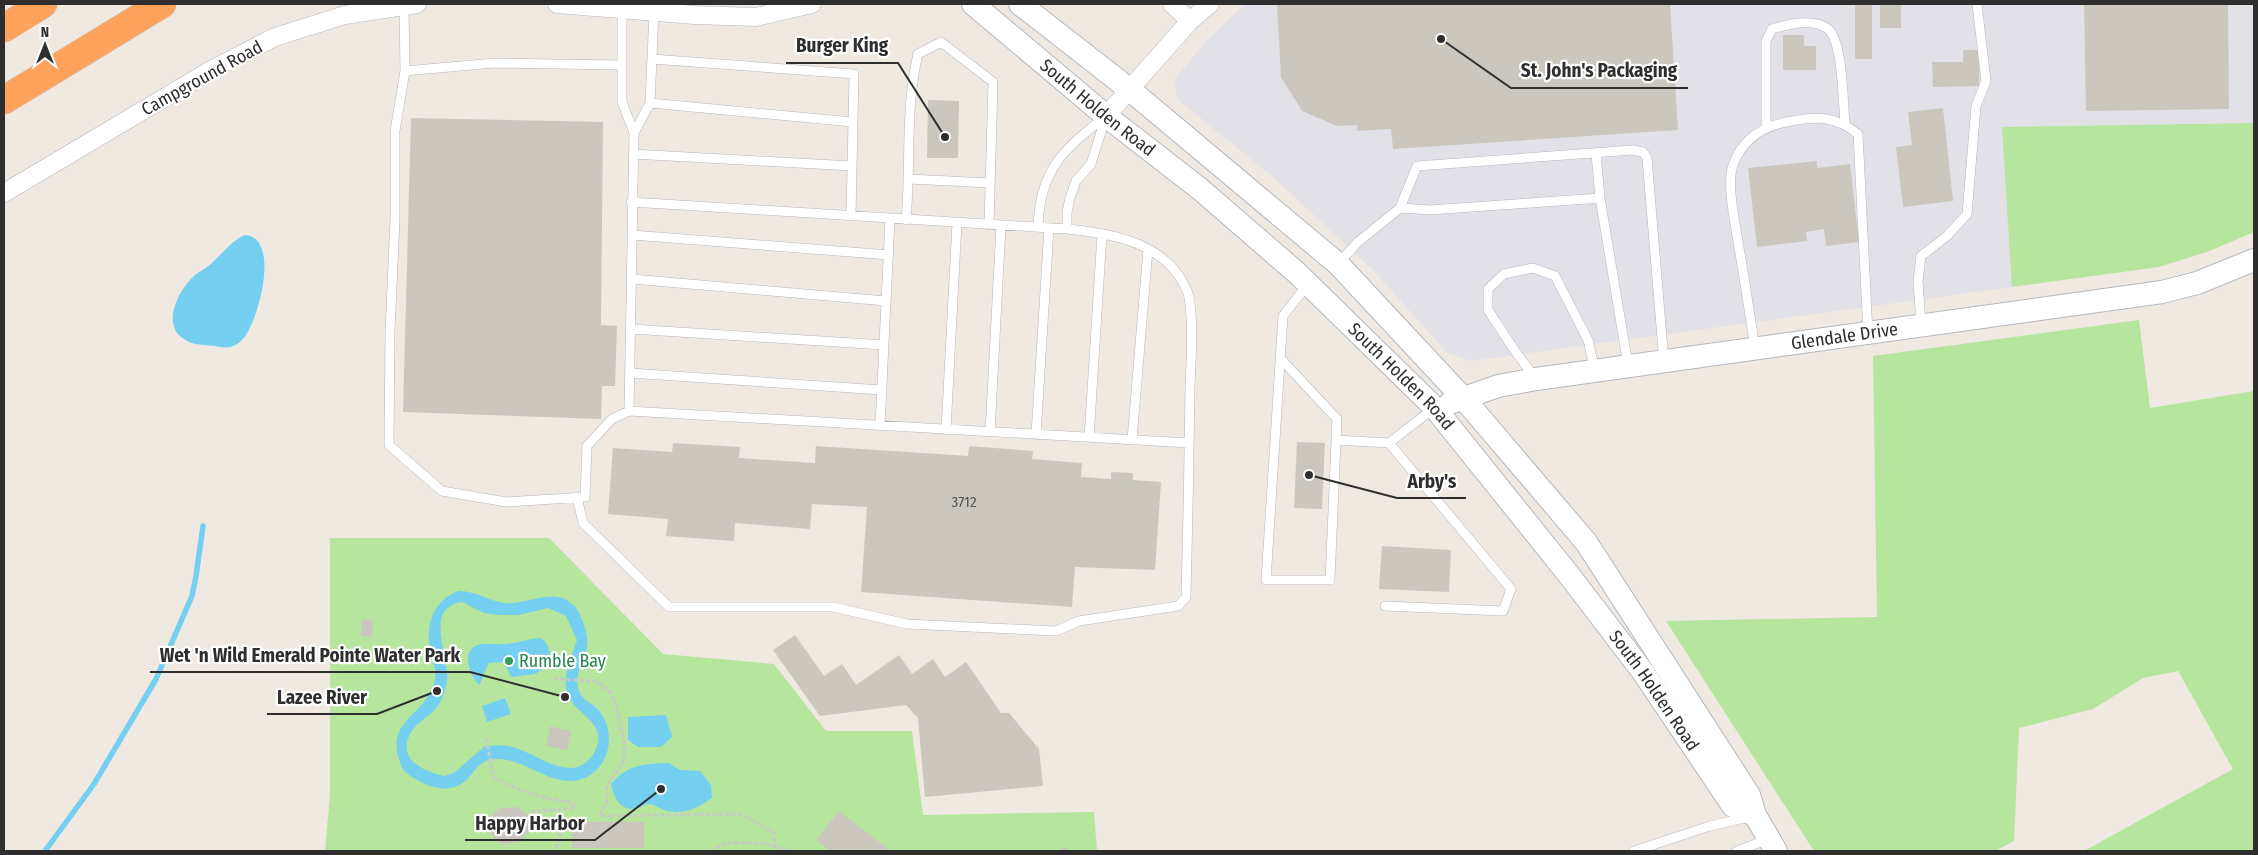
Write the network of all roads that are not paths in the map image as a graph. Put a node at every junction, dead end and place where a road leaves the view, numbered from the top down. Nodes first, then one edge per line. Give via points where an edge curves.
1 (44, 4) edge
2 (162, 4) edge
3 (557, 4) edge
4 (812, 4) edge
5 (973, 4) edge
6 (1020, 4) edge
7 (1172, 4) edge
8 (1210, 4) edge
9 (1977, 4) edge
10 (411, 5) edge
11 (622, 9) junction
12 (654, 12) junction
13 (1190, 21) junction
14 (4, 28) edge
15 (652, 59) junction
16 (620, 65) junction
17 (405, 71) junction
18 (1129, 89) junction
19 (4, 100) edge
20 (650, 103) junction
21 (1106, 116) junction
22 (853, 122) junction
23 (1845, 124) junction
24 (1766, 128) junction
25 (634, 133) junction
26 (1596, 153) junction
27 (633, 154) junction
28 (852, 166) junction
29 (910, 179) junction
30 (990, 183) junction
31 (4, 193) edge
32 (1600, 198) junction
33 (632, 202) junction
34 (1400, 208) junction
35 (851, 216) junction
36 (890, 218) junction
37 (906, 220) junction
38 (957, 223) junction
39 (989, 225) junction
40 (1001, 226) junction
41 (1038, 227) junction
42 (1049, 228) junction
43 (1067, 229) junction
44 (1102, 234) junction
45 (632, 235) junction
46 (1148, 249) junction
47 (889, 255) junction
48 (2254, 260) edge
49 (1338, 264) junction
50 (632, 280) junction
51 (1308, 284) junction
52 (886, 301) junction
53 (1921, 326) junction
54 (631, 329) junction
55 (1868, 334) junction
56 (884, 345) junction
57 (1756, 349) junction
58 (1280, 358) junction
59 (1664, 362) junction
60 (1628, 366) junction
61 (1595, 371) junction
62 (630, 373) junction
63 (1536, 379) junction
64 (882, 390) junction
65 (1464, 399) junction
66 (1434, 407) junction
67 (629, 411) junction
68 (880, 426) junction
69 (946, 430) junction
70 (990, 432) junction
71 (1036, 435) junction
72 (1089, 438) junction
73 (1132, 440) junction
74 (1336, 440) junction
75 (1189, 443) junction
76 (1389, 444) junction
77 (577, 497) junction
78 (1385, 606) dead end
79 (1755, 816) junction
80 (1773, 845) edge
81 (1634, 851) edge
82 (1737, 851) edge

1 - 14 highway
2 - 19 highway
3 - 11 street
4 - 12 street via 756,17
5 - 21 street, South Holden Road
6 - 18 street, South Holden Road
7 - 13 street
8 - 13 street
9 - 53 lane via 1986,81 1976,106 1967,214 1947,236 1921,256 1918,281
10 - 17 lane
10 - 31 street, Campground Road via 345,15 275,37 211,70
11 - 12 street
11 - 16 lane
12 - 15 lane
13 - 18 street
15 - 20 lane
15 - 22 lane via 854,74
16 - 17 lane via 494,63
16 - 25 lane via 622,102
17 - 77 lane via 395,131 389,445 442,491 506,502
18 - 21 street
18 - 49 street, South Holden Road
20 - 22 lane
20 - 25 lane
21 - 41 lane via 1070,144 1054,164 1040,197
21 - 43 lane via 1090,164 1076,181 1070,198
21 - 51 street, South Holden Road via 1200,189
22 - 28 lane
23 - 24 lane via 1812,117
23 - 24 lane via 1834,36 1817,23 1786,24 1772,29 1766,41
23 - 55 lane via 1858,134
24 - 57 lane via 1750,137 1733,165 1732,188
25 - 27 lane
26 - 32 lane
26 - 34 lane via 1417,166
26 - 59 lane via 1633,150 1643,152 1648,158
27 - 28 lane
27 - 33 lane
28 - 35 lane
29 - 30 lane
29 - 30 lane via 911,82 918,54 941,42 993,82
29 - 37 lane
30 - 39 lane
32 - 34 lane via 1430,210
32 - 60 lane
33 - 35 lane
33 - 45 lane
34 - 49 lane via 1358,242
35 - 36 lane
36 - 37 lane
36 - 47 lane
37 - 38 lane
38 - 39 lane
38 - 69 lane
39 - 40 lane
40 - 41 lane
40 - 70 lane
41 - 42 lane
42 - 43 lane
42 - 71 lane
43 - 44 lane
44 - 46 lane
44 - 72 lane
45 - 47 lane
45 - 50 lane
46 - 73 lane
46 - 75 lane via 1179,276 1188,293 1191,346
47 - 52 lane
48 - 53 street, Glendale Drive via 2197,283 2162,292
49 - 65 street, South Holden Road
50 - 52 lane
50 - 54 lane
51 - 58 lane via 1283,316
51 - 66 street, South Holden Road
52 - 56 lane
53 - 55 street, Glendale Drive
54 - 56 lane
54 - 62 lane
55 - 57 street, Glendale Drive
56 - 64 lane
57 - 59 street, Glendale Drive
58 - 74 lane via 1337,420
58 - 74 lane via 1266,580 1330,580
59 - 60 street, Glendale Drive
60 - 61 street, Glendale Drive
61 - 63 street, Glendale Drive
61 - 63 lane via 1588,340 1555,276 1534,268 1504,274 1488,289 1488,310
62 - 64 lane
62 - 67 lane
63 - 65 street, Glendale Drive via 1498,386
64 - 68 lane
65 - 66 street, Glendale Drive
65 - 79 street, South Holden Road via 1586,542 1749,795
66 - 76 lane
66 - 79 street, South Holden Road via 1643,672 1733,806
67 - 68 lane
67 - 77 lane via 612,419 587,446 585,497
68 - 69 lane
69 - 70 lane
70 - 71 lane
71 - 72 lane
72 - 73 lane
73 - 75 lane
74 - 76 lane
75 - 77 lane via 1186,597 1178,606 1079,621 1056,631 907,624 833,607 669,607 583,523
76 - 78 lane via 1511,589 1503,611
79 - 80 street, South Holden Road
79 - 81 lane via 1710,826
80 - 82 lane

